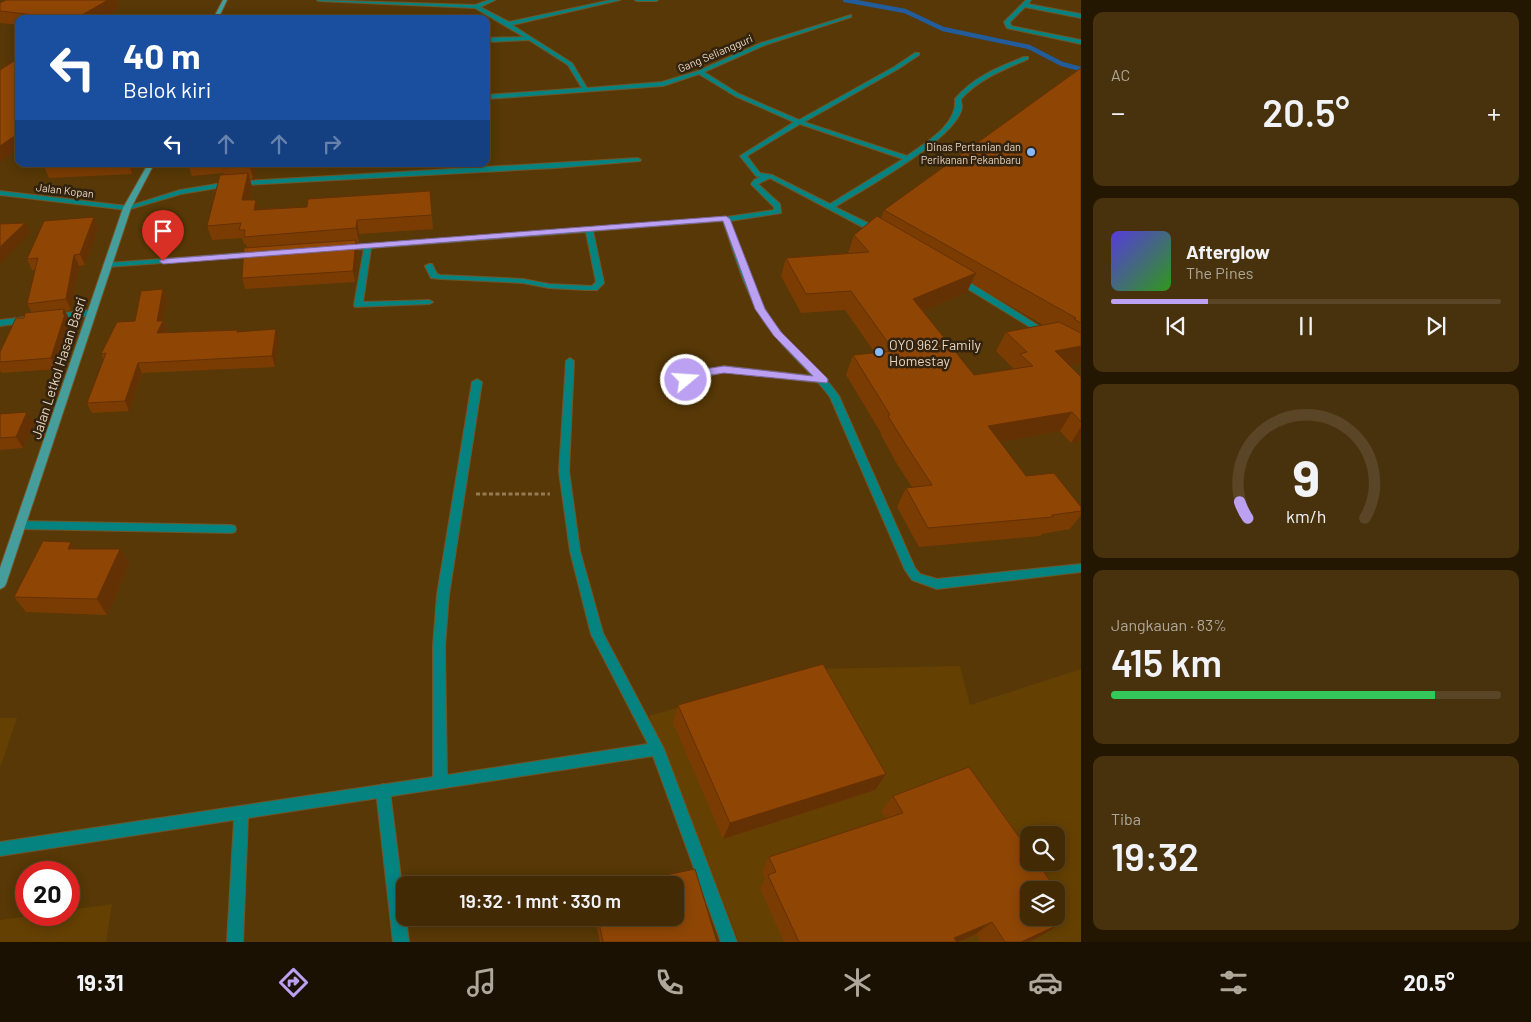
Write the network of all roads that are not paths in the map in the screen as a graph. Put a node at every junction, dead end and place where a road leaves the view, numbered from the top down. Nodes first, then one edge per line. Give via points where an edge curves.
1 (225, 0) edge
2 (319, 0) edge
3 (493, 0) edge
4 (618, 0) edge
5 (637, 0) edge
6 (656, 0) edge
7 (1027, 2) edge
8 (476, 7) junction
9 (217, 15) edge
10 (849, 16) dead end
11 (1081, 16) edge
12 (508, 24) junction
13 (531, 38) junction
14 (490, 40) edge
15 (1081, 42) edge
16 (917, 54) dead end
17 (1026, 58) dead end
18 (700, 72) junction
19 (585, 89) junction
20 (490, 97) edge
21 (799, 122) junction
22 (908, 159) junction
23 (638, 160) dead end
24 (149, 167) edge
25 (770, 176) junction
26 (0, 194) edge
27 (830, 207) junction
28 (127, 208) junction
29 (726, 219) junction
30 (590, 229) junction
31 (887, 237) edge
32 (368, 246) junction
33 (339, 248) edge
34 (262, 254) edge
35 (107, 266) junction
36 (429, 266) dead end
37 (955, 277) edge
38 (429, 302) dead end
39 (90, 313) junction
40 (0, 323) edge
41 (1056, 339) edge
42 (570, 361) dead end
43 (686, 380) dead end
44 (823, 380) junction
45 (477, 382) dead end
46 (21, 525) junction
47 (231, 529) dead end
48 (1081, 568) edge
49 (0, 584) edge
50 (657, 749) junction
51 (440, 782) junction
52 (384, 791) junction
53 (241, 812) junction
54 (0, 849) edge
55 (235, 942) edge
56 (401, 942) edge
57 (729, 942) edge

1 - 9 street
2 - 8 street
3 - 8 street
4 - 12 street
5 - 6 street
7 - 11 street
7 - 15 street via 1007,22 1009,27
8 - 12 street
10 - 18 street, Gang Seliangguri via 763,44
12 - 13 street
13 - 14 street
13 - 19 street via 570,64
16 - 21 street
17 - 22 street via 989,73 968,86 958,99 957,117
18 - 19 street, Gang Seliangguri via 655,85
18 - 21 street via 737,95
19 - 20 street, Gang Seliangguri
21 - 22 street
21 - 25 street via 743,156 758,175
22 - 27 street
23 - 28 street via 229,184 180,192
24 - 28 street, Jalan Letkol Hasan Basri
25 - 27 street
25 - 29 street via 754,184 777,206 776,213
26 - 28 street, Jalan Kopan
27 - 31 street
28 - 35 street, Jalan Letkol Hasan Basri
29 - 30 street
29 - 44 street via 760,309 777,334
30 - 32 street
30 - 36 street via 600,283 594,288 440,277 434,276
32 - 33 street
32 - 38 street via 358,304
34 - 35 street
35 - 39 street, Jalan Letkol Hasan Basri
37 - 41 street
39 - 40 street
39 - 46 street, Jalan Letkol Hasan Basri
42 - 50 street via 564,471 575,551 597,634
43 - 44 street via 724,369
44 - 48 street via 834,396 910,570 916,577 937,584
45 - 51 street via 443,595 439,646
46 - 47 street
46 - 49 street, Jalan Letkol Hasan Basri
50 - 51 street
50 - 57 street
51 - 52 street
52 - 53 street
52 - 56 street
53 - 54 street
53 - 55 street

